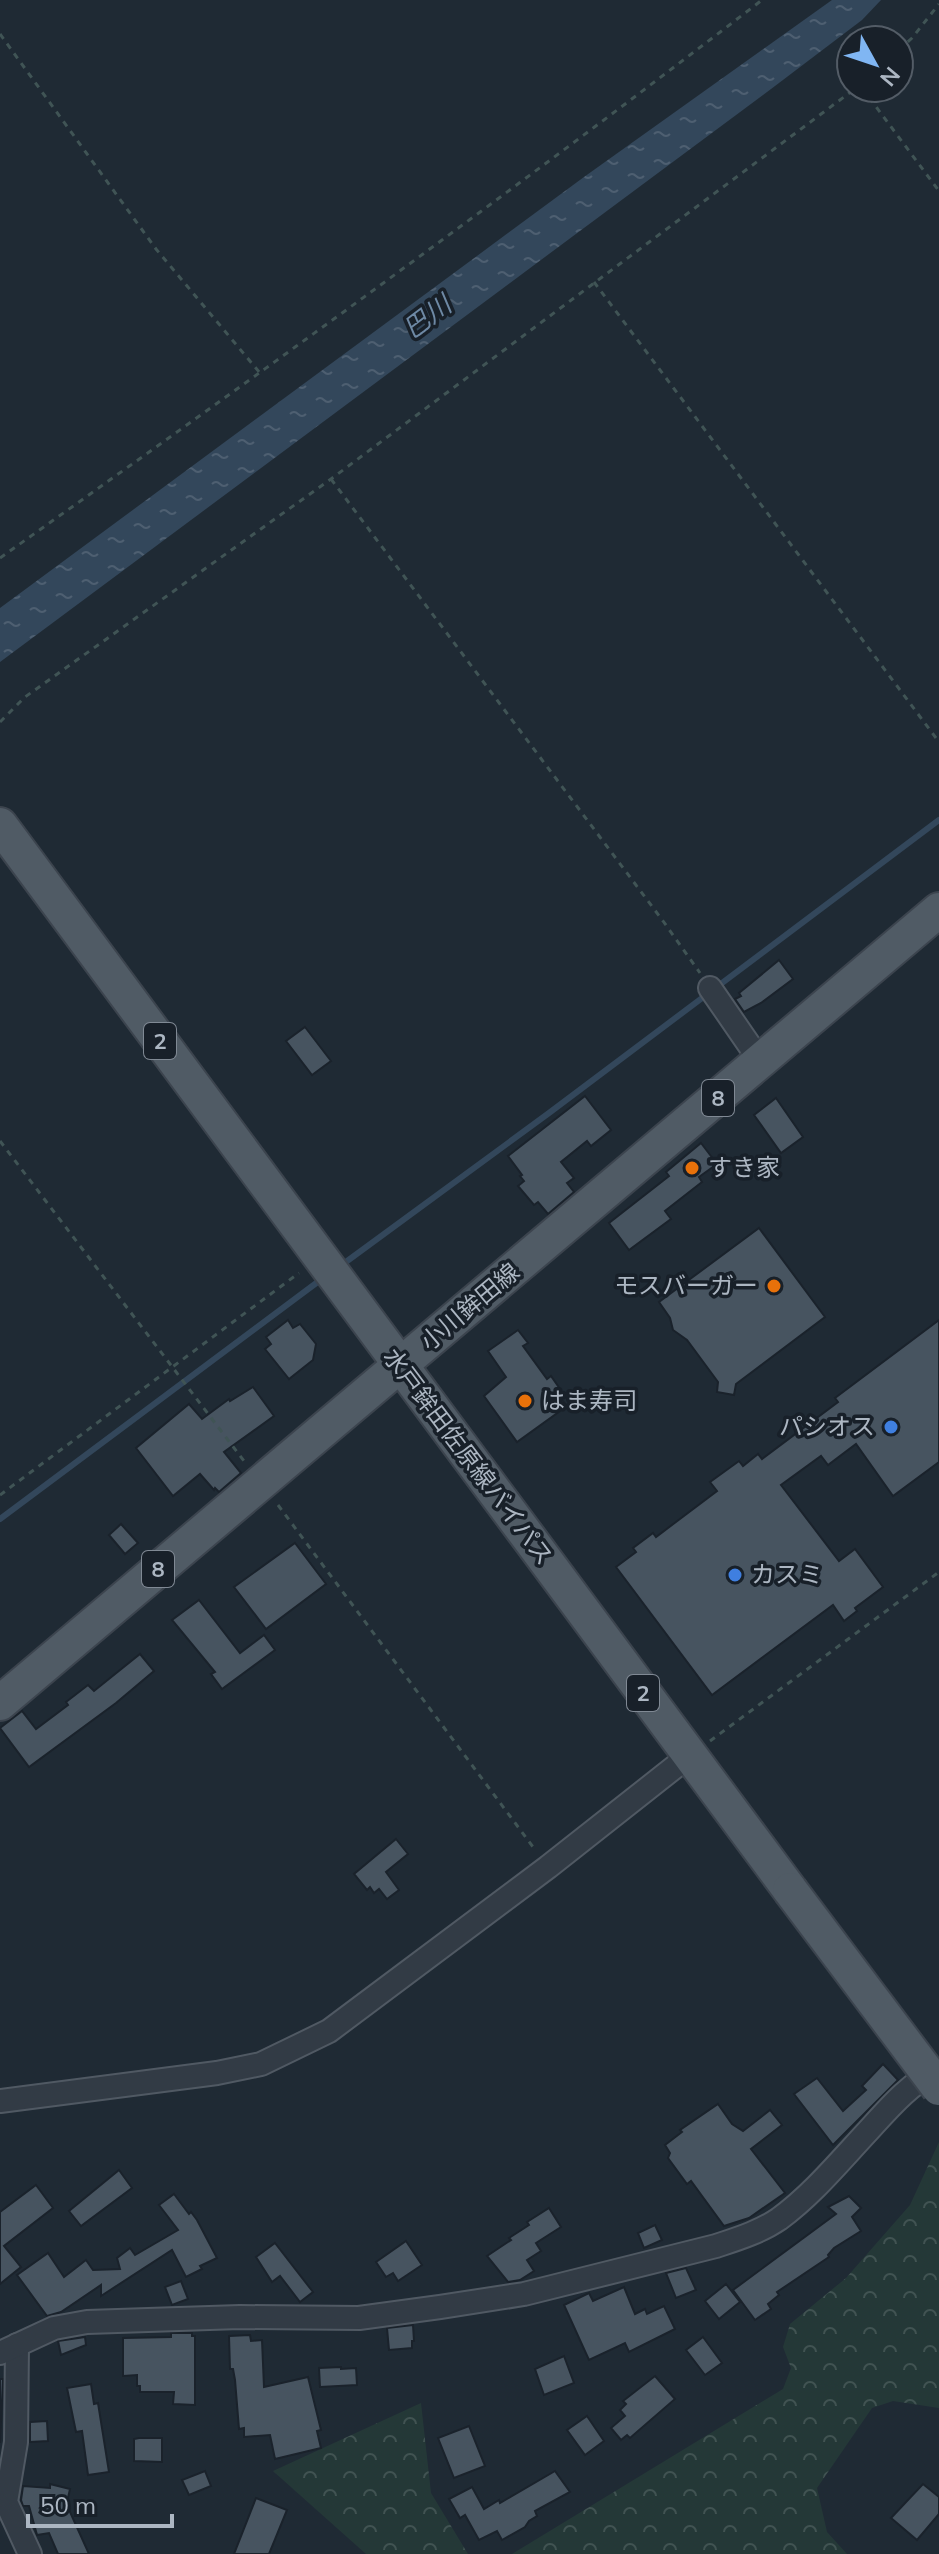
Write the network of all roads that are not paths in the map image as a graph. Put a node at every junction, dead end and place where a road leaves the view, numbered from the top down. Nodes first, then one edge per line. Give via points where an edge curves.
1 (0, 825) edge
2 (939, 910) edge
3 (713, 992) road end
4 (761, 1062) junction
5 (400, 1366) junction
6 (0, 1703) edge
7 (690, 1755) junction
8 (939, 2070) edge
9 (939, 2088) edge
10 (0, 2101) edge
11 (9, 2349) edge
12 (30, 2554) edge

1 - 5 main road, 水戸鉾田佐原線バイパス / 2
2 - 4 main road, 小川鉾田線 / 8
3 - 4 street
4 - 5 main road, 小川鉾田線 / 8
5 - 6 main road, 小川鉾田線 / 8
5 - 7 main road, 水戸鉾田佐原線バイパス / 2
7 - 9 main road, 水戸鉾田佐原線バイパス / 2, bridge
7 - 10 street via 329,2031 286,2053 217,2073
8 - 11 street via 900,2096 778,2220 716,2246 524,2294 359,2318 87,2322 54,2328
11 - 12 street via 16,2442 6,2502

